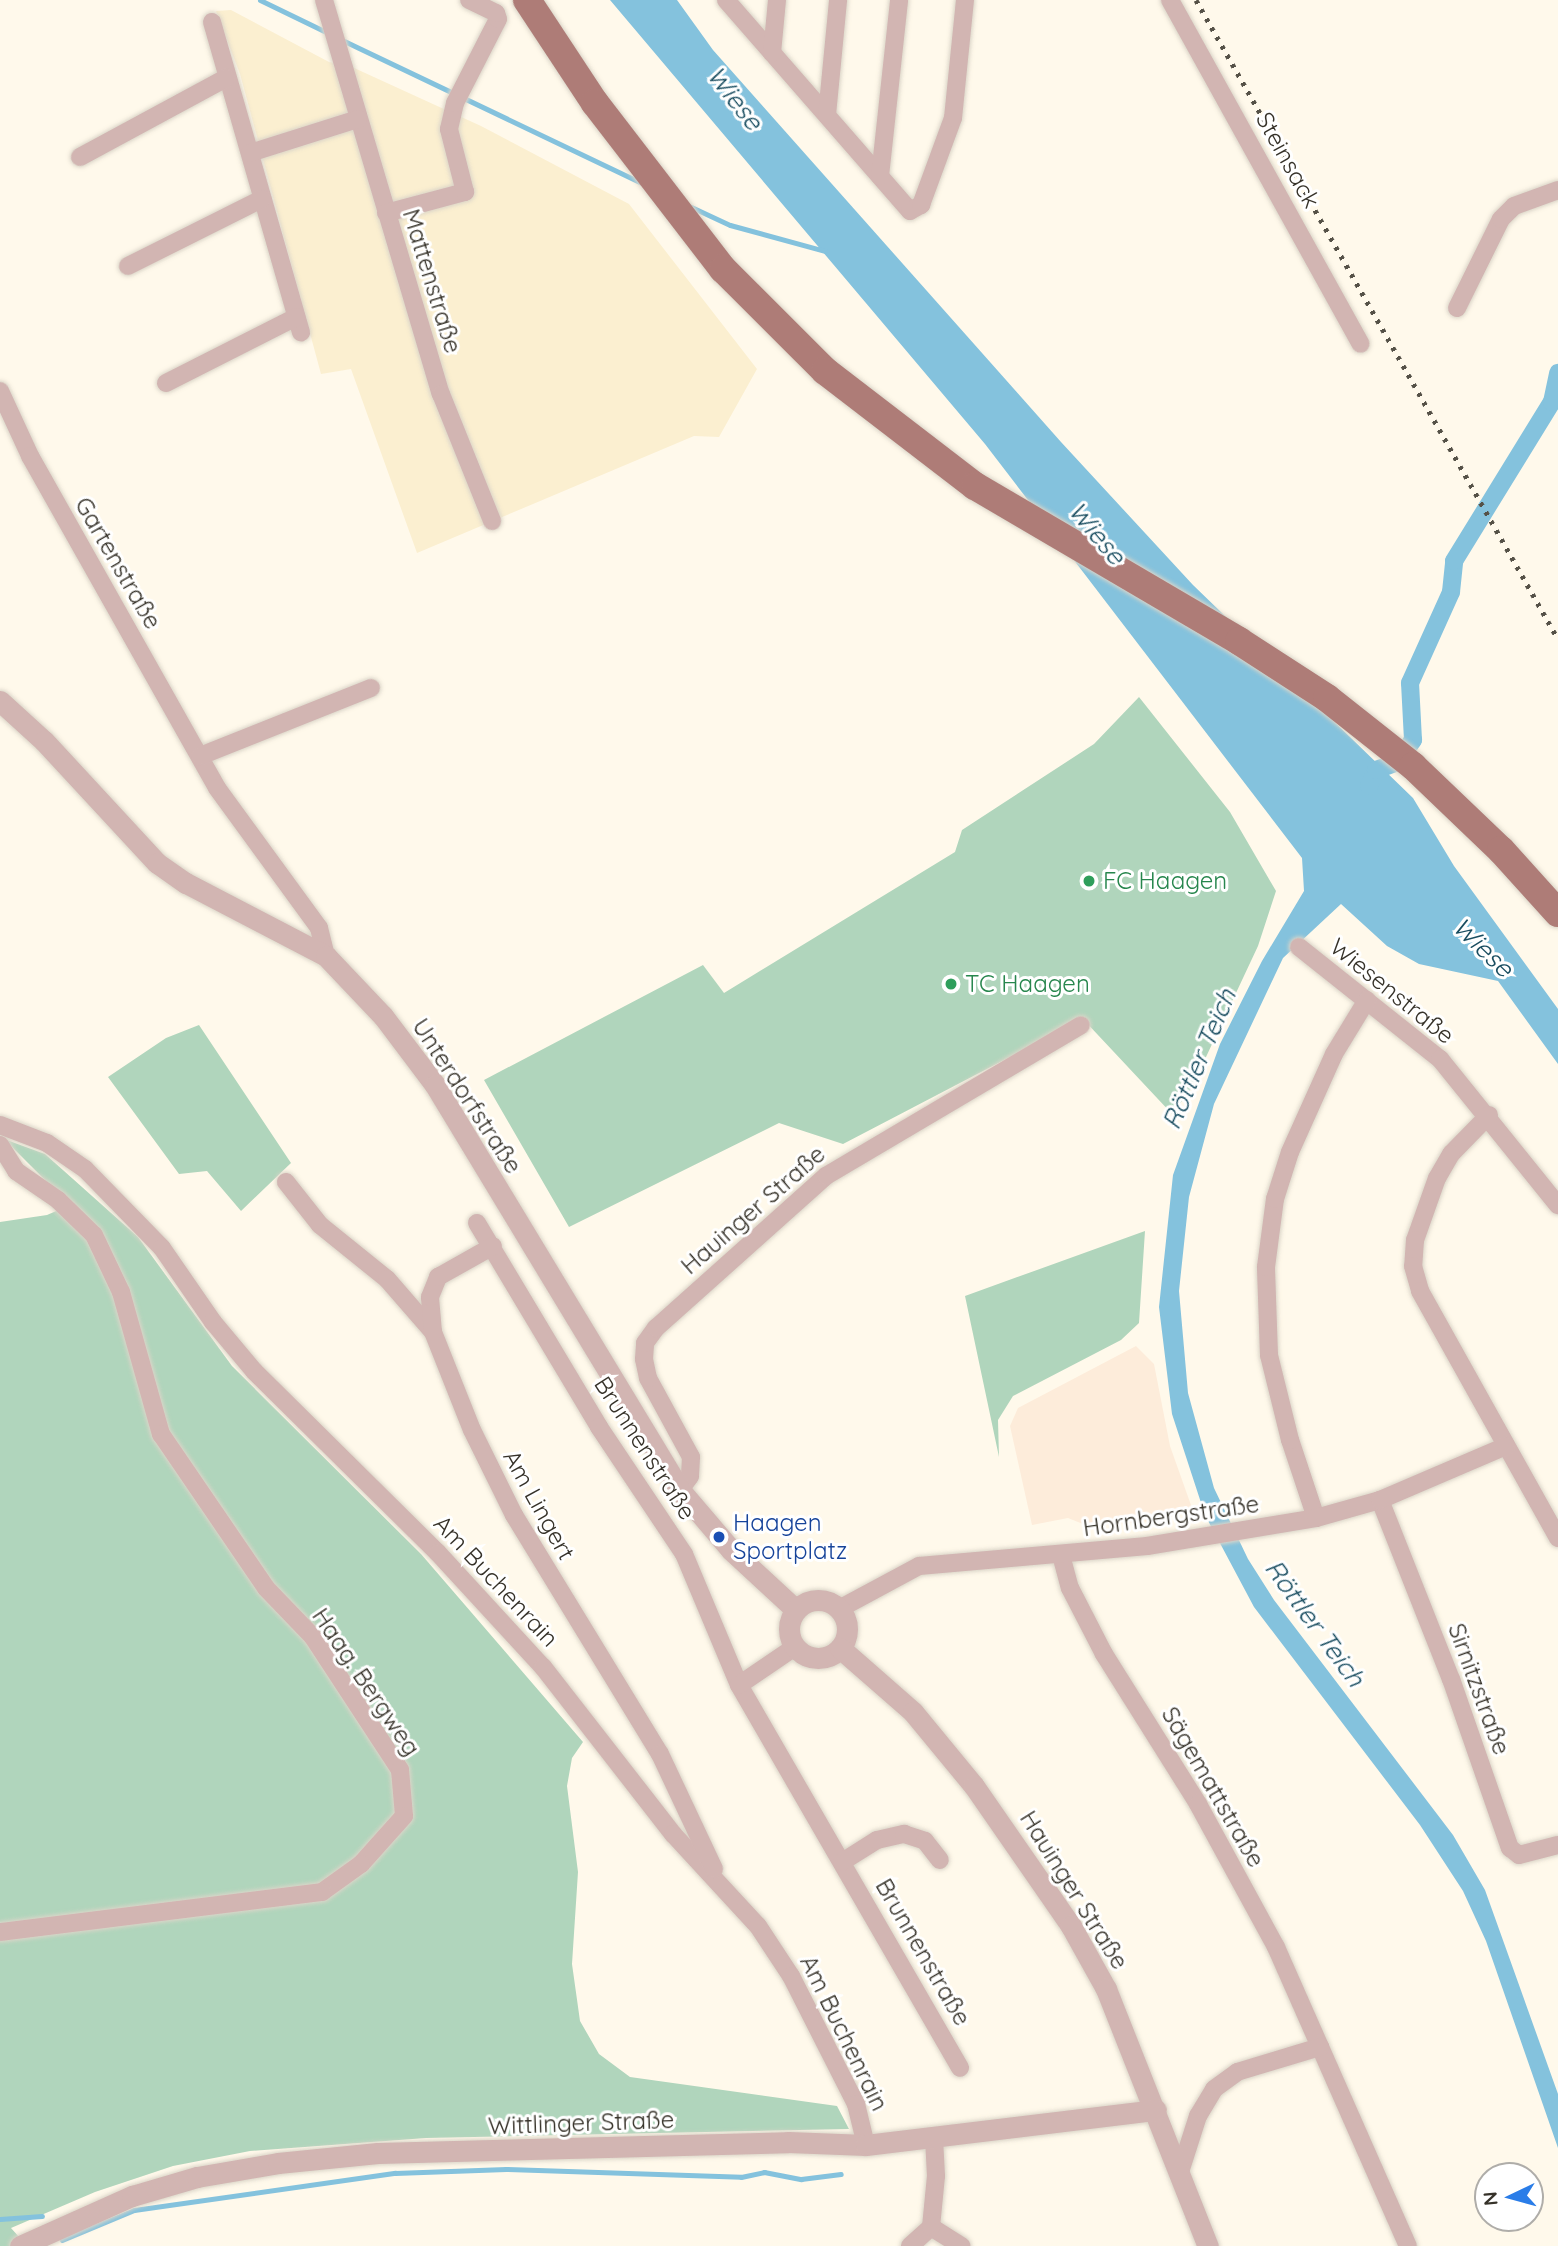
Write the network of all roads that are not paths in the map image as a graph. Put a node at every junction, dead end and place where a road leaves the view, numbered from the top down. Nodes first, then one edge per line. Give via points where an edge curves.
1 (324, 0) edge
2 (469, 0) edge
3 (527, 0) edge
4 (726, 0) edge
5 (777, 0) edge
6 (838, 0) edge
7 (899, 0) edge
8 (965, 0) edge
9 (1170, 0) edge
10 (212, 22) dead end
11 (772, 52) junction
12 (226, 78) junction
13 (827, 115) junction
14 (358, 120) junction
15 (250, 153) junction
16 (80, 157) dead end
17 (880, 176) junction
18 (1558, 190) edge
19 (262, 199) junction
20 (386, 213) junction
21 (128, 266) dead end
22 (1457, 308) dead end
23 (1361, 344) dead end
24 (166, 383) dead end
25 (0, 391) edge
26 (492, 521) dead end
27 (371, 688) dead end
28 (0, 701) edge
29 (200, 756) junction
30 (1558, 912) edge
31 (1299, 947) dead end
32 (326, 956) junction
33 (1367, 1000) junction
34 (1081, 1025) dead end
35 (1489, 1115) junction
36 (0, 1125) edge
37 (0, 1145) edge
38 (286, 1182) dead end
39 (1558, 1205) edge
40 (477, 1223) dead end
41 (493, 1246) junction
42 (433, 1332) junction
43 (1506, 1446) junction
44 (680, 1490) junction
45 (1380, 1500) junction
46 (1316, 1518) junction
47 (1558, 1538) edge
48 (1061, 1555) junction
49 (839, 1609) junction
50 (796, 1610) junction
51 (795, 1647) junction
52 (840, 1648) junction
53 (739, 1685) junction
54 (1558, 1845) edge
55 (940, 1860) dead end
56 (842, 1863) junction
57 (718, 1879) junction
58 (0, 1932) edge
59 (1320, 2047) junction
60 (960, 2068) dead end
61 (1156, 2110) junction
62 (934, 2140) junction
63 (866, 2146) junction
64 (1180, 2172) junction
65 (931, 2227) junction
66 (20, 2246) edge
67 (909, 2246) edge
68 (961, 2246) edge
69 (1208, 2246) edge
70 (1408, 2246) edge

1 - 14 street, Mattenstraße
2 - 20 street via 496,13 498,19 456,103 449,129 465,192
3 - 30 main road via 642,166 723,269 825,372 975,486 1327,698 1413,766
4 - 11 street
5 - 11 street
6 - 13 street
7 - 17 street
8 - 17 street via 953,118 922,205 910,211
9 - 23 street, Steinsack
10 - 12 street
11 - 13 street
12 - 15 street
12 - 16 street
13 - 17 street
14 - 15 street
14 - 20 street, Mattenstraße
15 - 19 street
18 - 22 street via 1514,206 1501,219
19 - 21 street
19 - 24 street via 299,325
20 - 26 street, Mattenstraße via 441,394
25 - 29 street, Gartenstraße via 30,456
27 - 29 street
28 - 32 street, Unterdorfstraße via 44,741 157,863 221,903
29 - 32 street, Gartenstraße via 243,825 319,928
31 - 33 street, Wiesenstraße
32 - 44 street, Unterdorfstraße via 383,1016 435,1085 605,1374
33 - 35 street, Wiesenstraße via 1440,1059
33 - 46 street via 1334,1054 1290,1152 1275,1199 1266,1267 1265,1311 1273,1377
34 - 44 street, Hauinger Straße via 826,1177 656,1328 645,1343 644,1359 648,1378 691,1457 691,1476
35 - 39 street, Wiesenstraße
35 - 43 street via 1451,1154 1437,1178 1415,1240 1413,1266 1420,1291
36 - 57 street, Am Buchenrain via 47,1143 85,1170 162,1248 254,1371 438,1553 543,1667 673,1833
37 - 58 street, Haag. Bergweg via 16,1171 58,1200 94,1234 121,1292 161,1434 267,1588 313,1637 400,1770 404,1816 361,1864 321,1892
38 - 42 street, Am Lingert via 320,1225 387,1279
40 - 41 street
41 - 42 street via 438,1277 430,1297
41 - 53 street, Brunnenstraße via 599,1427 684,1554
42 - 57 street, Am Lingert via 472,1430 514,1516 660,1754
43 - 45 street, Hornbergstraße
43 - 47 street
44 - 50 street, Unterdorfstraße via 730,1550
45 - 46 street, Hornbergstraße
45 - 54 street, Sirnitzstraße via 1451,1679 1510,1848 1519,1855
46 - 48 street, Hornbergstraße via 1202,1539
48 - 49 street, Hornbergstraße via 1030,1553 919,1566
48 - 59 street, Sägemattstraße via 1070,1588 1099,1645 1198,1804 1276,1947
49 - 50 street via 817,1600
49 - 52 street via 846,1621
50 - 51 street via 790,1622
51 - 52 street via 817,1659
51 - 53 street
52 - 61 street, Hauinger Straße via 914,1712 1034,1869 1106,1989
53 - 56 street, Brunnenstraße
55 - 56 street, Brunnenstraße via 925,1841 904,1834 877,1840
56 - 60 street, Brunnenstraße
57 - 63 street, Am Buchenrain via 758,1926 791,1976 856,2104
59 - 64 street via 1237,2072 1214,2089 1198,2116
59 - 70 street, Sägemattstraße
61 - 62 street, Wittlinger Straße
61 - 64 street, Hauinger Straße
62 - 63 street, Wittlinger Straße
62 - 65 street
63 - 66 street, Wittlinger Straße via 788,2143 378,2153 278,2163 197,2177 132,2196
64 - 69 street, Hauinger Straße
65 - 67 street
65 - 68 street

